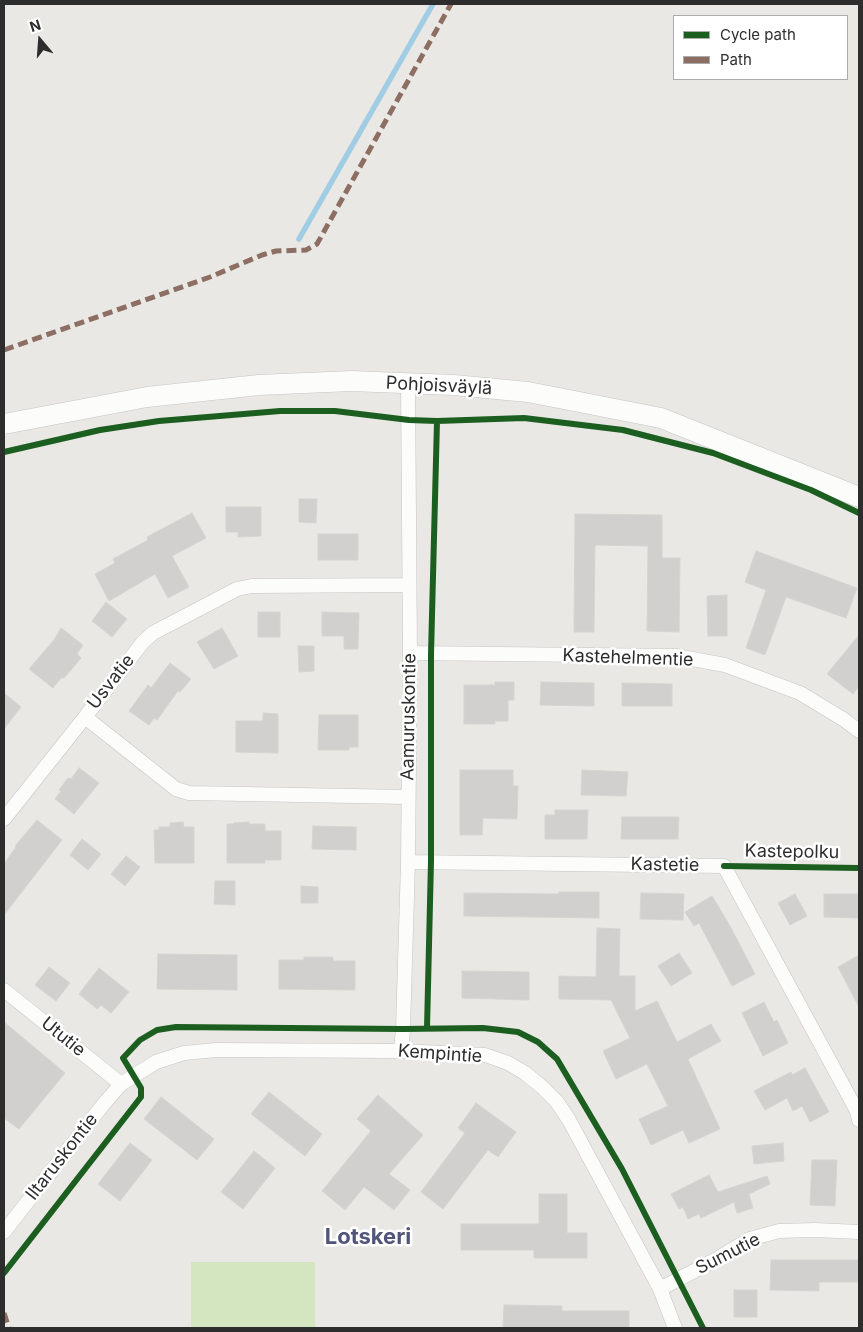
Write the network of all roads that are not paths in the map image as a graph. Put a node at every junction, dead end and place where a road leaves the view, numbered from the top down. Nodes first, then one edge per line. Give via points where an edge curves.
1 (408, 383) junction
2 (4, 424) edge
3 (859, 497) edge
4 (409, 584) junction
5 (410, 653) junction
6 (85, 717) junction
7 (859, 731) edge
8 (407, 797) junction
9 (4, 819) edge
10 (408, 862) junction
11 (4, 990) edge
12 (401, 1051) junction
13 (122, 1084) junction
14 (859, 1120) edge
15 (4, 1232) edge
16 (859, 1232) edge
17 (660, 1289) junction
18 (675, 1328) edge

1 - 2 main road, Pohjoisväylä via 351,381 240,387 147,397
1 - 3 main road, Pohjoisväylä via 528,392 661,418
1 - 4 street, Aamuruskontie
4 - 5 street, Aamuruskontie
4 - 6 street, Usvatie via 252,586 237,589 153,633
5 - 7 street, Kastehelmentie via 676,656 725,665 800,693
5 - 8 street, Aamuruskontie
6 - 8 street, Usvatie via 176,789 189,793
6 - 9 street
8 - 10 street, Aamuruskontie
10 - 12 street, Aamuruskontie
10 - 14 street, Kastetie via 724,866
11 - 13 street, Ututie
12 - 13 street, Kempintie via 216,1050 184,1053 156,1062
12 - 17 street, Kempintie via 485,1055 525,1073 542,1087 569,1120
13 - 15 street, Iltaruskontie
16 - 17 street, Sumutie via 779,1231 750,1238
17 - 18 street, Kempintie

